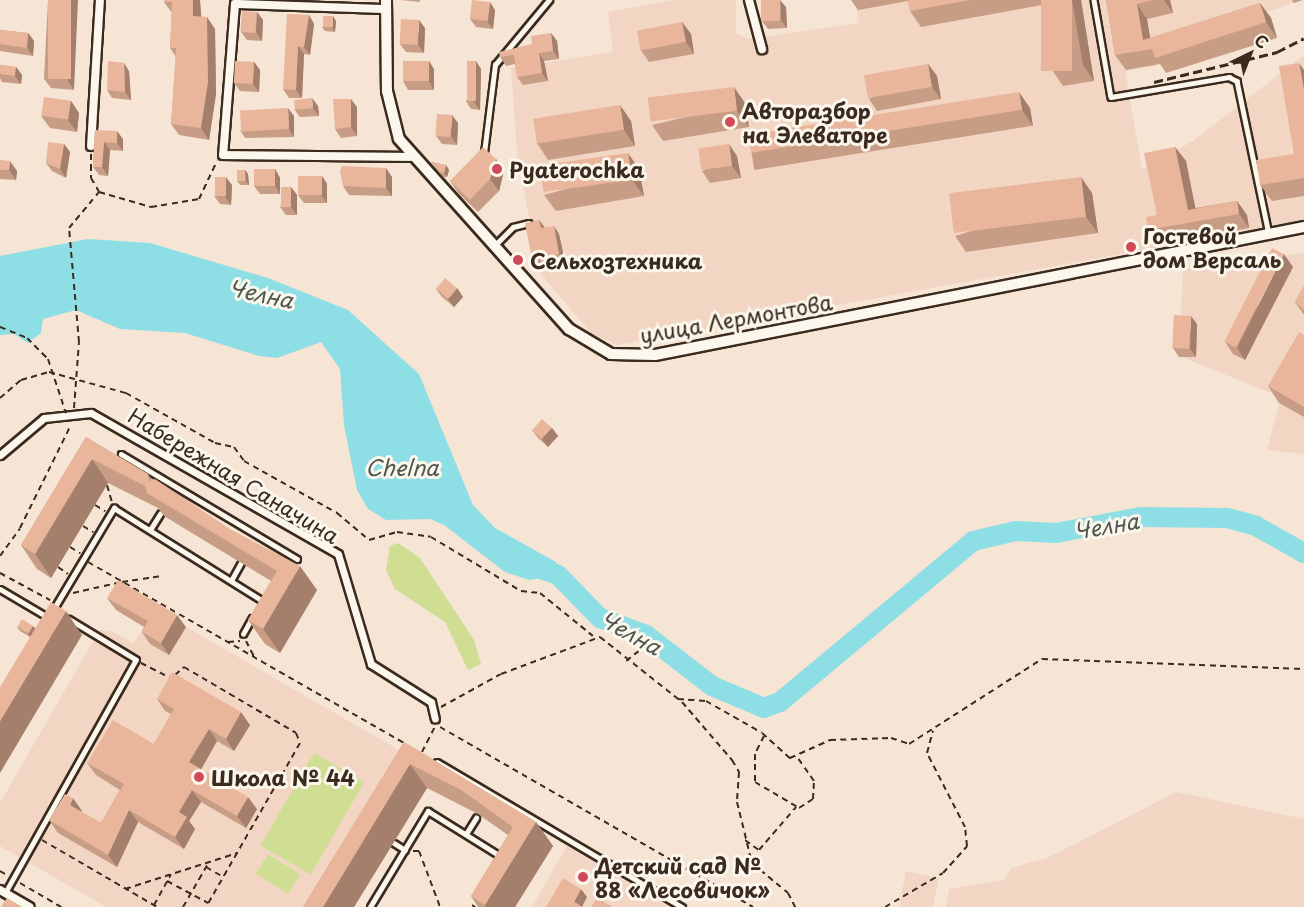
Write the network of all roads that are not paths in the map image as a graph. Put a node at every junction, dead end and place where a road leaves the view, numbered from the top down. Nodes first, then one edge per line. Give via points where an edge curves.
1 (100, 0) edge
2 (549, 0) edge
3 (750, 0) edge
4 (1094, 0) edge
5 (386, 5) edge
6 (762, 50) dead end
7 (91, 146) road end
8 (410, 157) junction
9 (479, 158) edge
10 (530, 223) edge
11 (1304, 227) edge
12 (1269, 234) junction
13 (493, 246) junction
14 (121, 454) dead end
15 (0, 456) edge
16 (176, 487) junction
17 (172, 494) edge
18 (160, 514) edge
19 (150, 530) junction
20 (257, 536) junction
21 (253, 543) edge
22 (297, 559) dead end
23 (241, 563) edge
24 (232, 579) junction
25 (0, 589) edge
26 (53, 610) junction
27 (49, 618) junction
28 (44, 625) edge
29 (243, 634) road end
30 (435, 722) road end
31 (422, 753) edge
32 (492, 794) junction
33 (485, 804) edge
34 (476, 818) edge
35 (466, 834) junction
36 (394, 843) dead end
37 (405, 850) junction
38 (496, 867) edge
39 (2, 891) edge
40 (30, 907) edge
41 (370, 907) edge
42 (682, 907) edge

1 - 7 street
2 - 9 lane via 495,65 489,141
3 - 6 street
4 - 12 lane via 1111,97 1229,77 1238,81
5 - 8 street, улица Лермонтова via 391,114
5 - 8 street via 235,4 223,155
8 - 13 street, улица Лермонтова via 449,192
10 - 13 lane via 513,227
11 - 12 street, улица Лермонтова
12 - 13 street, улица Лермонтова via 629,357 610,354 569,329
14 - 16 lane
15 - 30 street, Набережная Саначина via 32,425 74,411 108,420 338,554 371,664 432,702
16 - 17 lane
16 - 20 lane
18 - 19 lane
19 - 24 lane
19 - 26 lane via 114,508
20 - 21 lane
20 - 22 lane
23 - 24 lane
24 - 29 lane via 264,598
25 - 27 lane
26 - 27 lane
26 - 39 lane via 136,660 13,879
27 - 28 lane
31 - 32 lane
32 - 33 lane
32 - 42 lane
34 - 35 lane
35 - 37 lane via 428,811
35 - 38 lane via 502,857
36 - 37 lane
37 - 41 lane
39 - 40 street

